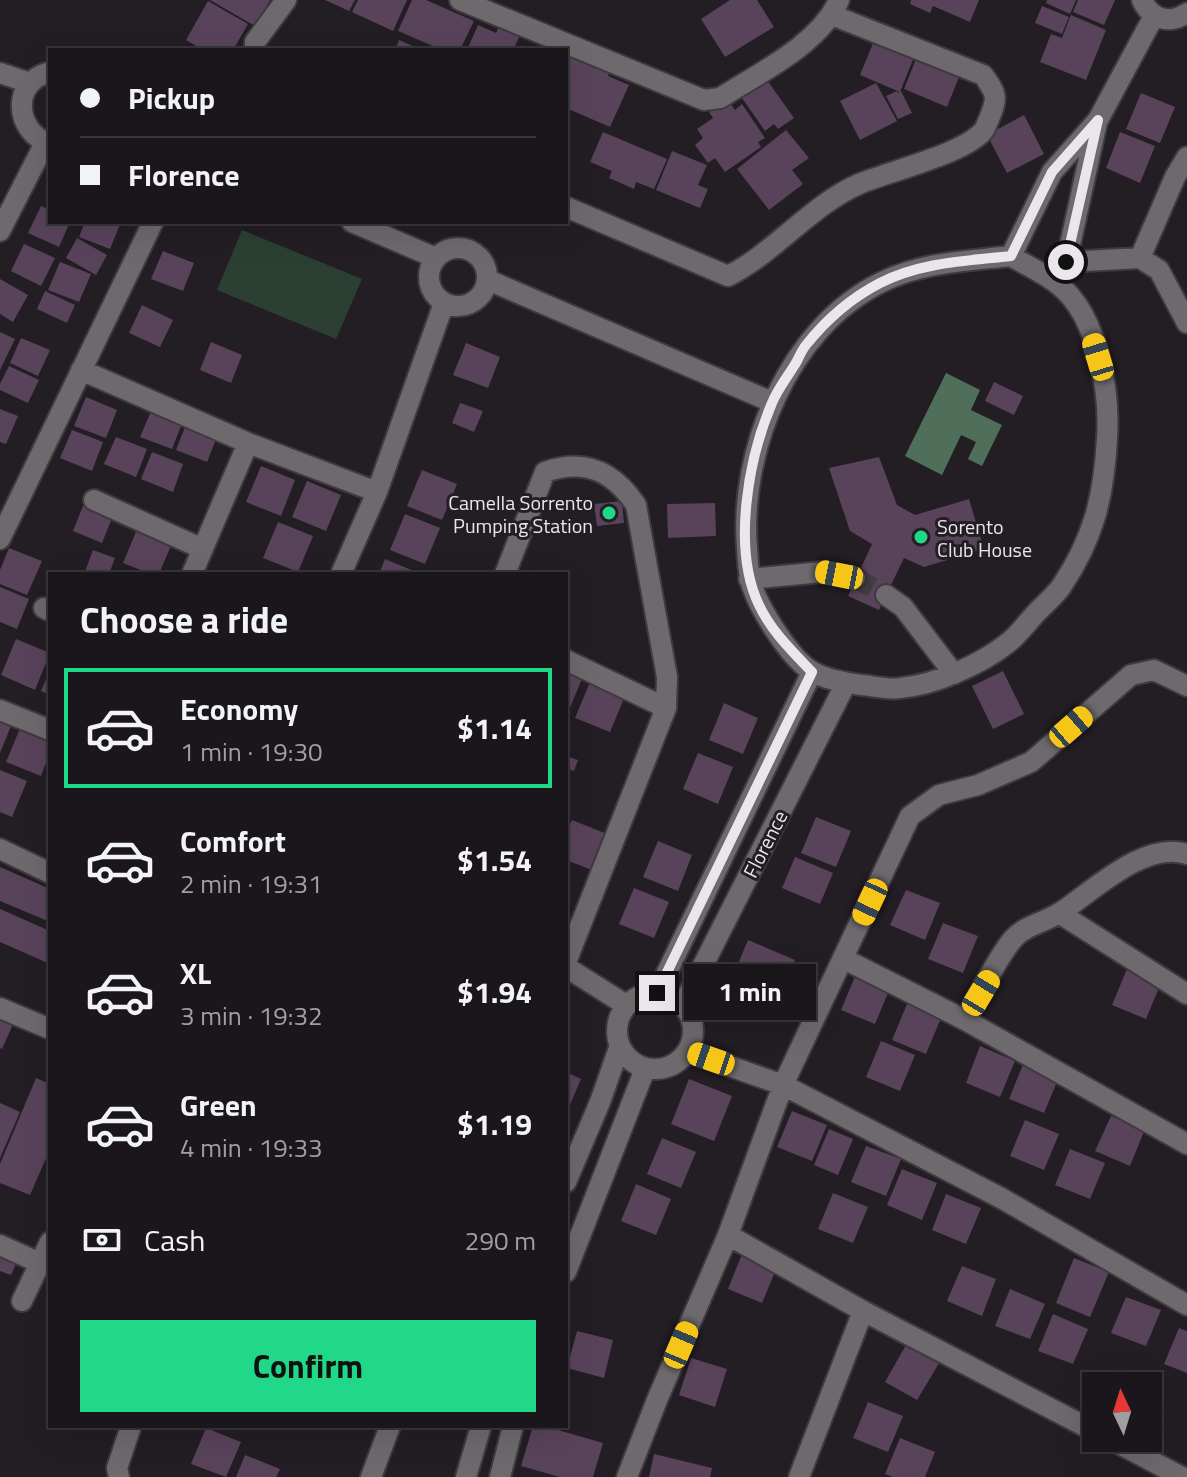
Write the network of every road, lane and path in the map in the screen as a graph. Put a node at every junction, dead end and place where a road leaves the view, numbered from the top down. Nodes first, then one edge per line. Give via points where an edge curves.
1 (286, 0) edge
2 (460, 0) edge
3 (836, 8) edge
4 (1148, 8) edge
5 (1187, 13) edge
6 (255, 48) edge
7 (0, 73) edge
8 (48, 73) edge
9 (30, 83) junction
10 (1098, 120) junction
11 (48, 143) edge
12 (1187, 157) edge
13 (568, 208) edge
14 (152, 224) edge
15 (357, 224) edge
16 (0, 231) edge
17 (1011, 256) junction
18 (436, 258) junction
19 (1140, 258) junction
20 (1066, 262) junction
21 (488, 280) junction
22 (1061, 286) junction
23 (444, 303) junction
24 (1186, 318) edge
25 (81, 370) junction
26 (772, 402) junction
27 (248, 443) junction
28 (377, 492) junction
29 (94, 500) dead end
30 (0, 539) edge
31 (203, 549) junction
32 (193, 572) edge
33 (342, 572) edge
34 (506, 572) edge
35 (855, 578) tunnel mouth
36 (749, 579) junction
37 (886, 595) tunnel mouth
38 (568, 661) edge
39 (812, 672) junction
40 (954, 674) junction
41 (846, 683) junction
42 (1187, 686) edge
43 (666, 708) junction
44 (0, 710) edge
45 (48, 729) edge
46 (0, 849) edge
47 (1187, 854) edge
48 (48, 872) edge
49 (1059, 913) junction
50 (844, 959) junction
51 (568, 960) edge
52 (568, 966) edge
53 (657, 993) junction
54 (1187, 994) edge
55 (626, 1005) junction
56 (683, 1005) junction
57 (0, 1008) edge
58 (965, 1020) junction
59 (48, 1028) edge
60 (619, 1048) junction
61 (687, 1051) junction
62 (645, 1069) junction
63 (783, 1085) junction
64 (1187, 1144) edge
65 (568, 1177) edge
66 (728, 1235) junction
67 (0, 1245) edge
68 (48, 1246) edge
69 (40, 1263) junction
70 (568, 1267) edge
71 (22, 1301) dead end
72 (1187, 1305) edge
73 (863, 1311) junction
74 (1082, 1425) edge
75 (130, 1428) edge
76 (389, 1428) edge
77 (480, 1428) edge
78 (512, 1428) edge
79 (1135, 1452) edge
80 (803, 1475) edge
81 (119, 1477) edge
82 (371, 1477) edge
83 (466, 1477) edge
84 (500, 1477) edge
85 (627, 1477) edge
86 (1182, 1477) edge

1 - 6 street
2 - 3 street via 704,100 720,98 806,42
3 - 13 street via 983,75 996,101 984,130 963,146 856,185 728,276
4 - 5 street via 1172,20
4 - 10 street
7 - 9 street
8 - 9 street
9 - 11 street via 22,116 34,136
10 - 17 street via 1052,172
10 - 20 street
11 - 16 street
12 - 19 street
14 - 25 street
15 - 18 street
17 - 22 street
17 - 26 street via 912,270 880,283 840,308 806,344
18 - 21 street via 452,248 473,251 485,263
18 - 23 street via 429,279
19 - 20 street
19 - 24 street via 1159,270
20 - 22 street
21 - 23 street via 471,304
21 - 26 street
22 - 40 street via 1078,308 1104,375 1109,411 1100,506 1059,589 1009,643
23 - 28 street
25 - 27 street
25 - 30 street
26 - 36 street via 744,515
27 - 28 street
27 - 31 street
28 - 33 street
29 - 31 street
31 - 32 street
34 - 43 street via 545,472 565,465 586,467 622,485 636,505 667,677
35 - 36 street via 822,572
36 - 39 street via 759,607
37 - 40 street via 903,607
38 - 43 street
39 - 41 street
39 - 53 street, Florence
40 - 41 street via 898,689
41 - 56 street, Florence
42 - 50 street via 1154,670 1131,675 1031,762 939,795 910,816
43 - 51 street
44 - 45 street
46 - 48 street
47 - 49 street via 1152,855 1100,881
49 - 54 street
49 - 58 street via 1013,938
50 - 58 street
50 - 63 street
52 - 55 street
53 - 55 street
53 - 56 street
55 - 60 street via 617,1028
56 - 61 street via 693,1027
57 - 59 street
58 - 64 street
60 - 62 street
60 - 65 street
61 - 62 street via 670,1066
61 - 63 street
62 - 70 street
63 - 66 street
63 - 72 street via 1001,1198
66 - 73 street
66 - 85 street
67 - 69 street
68 - 69 street
69 - 71 street
73 - 74 street
73 - 80 street
75 - 81 street
76 - 82 street
77 - 83 street
78 - 84 street
79 - 86 street

